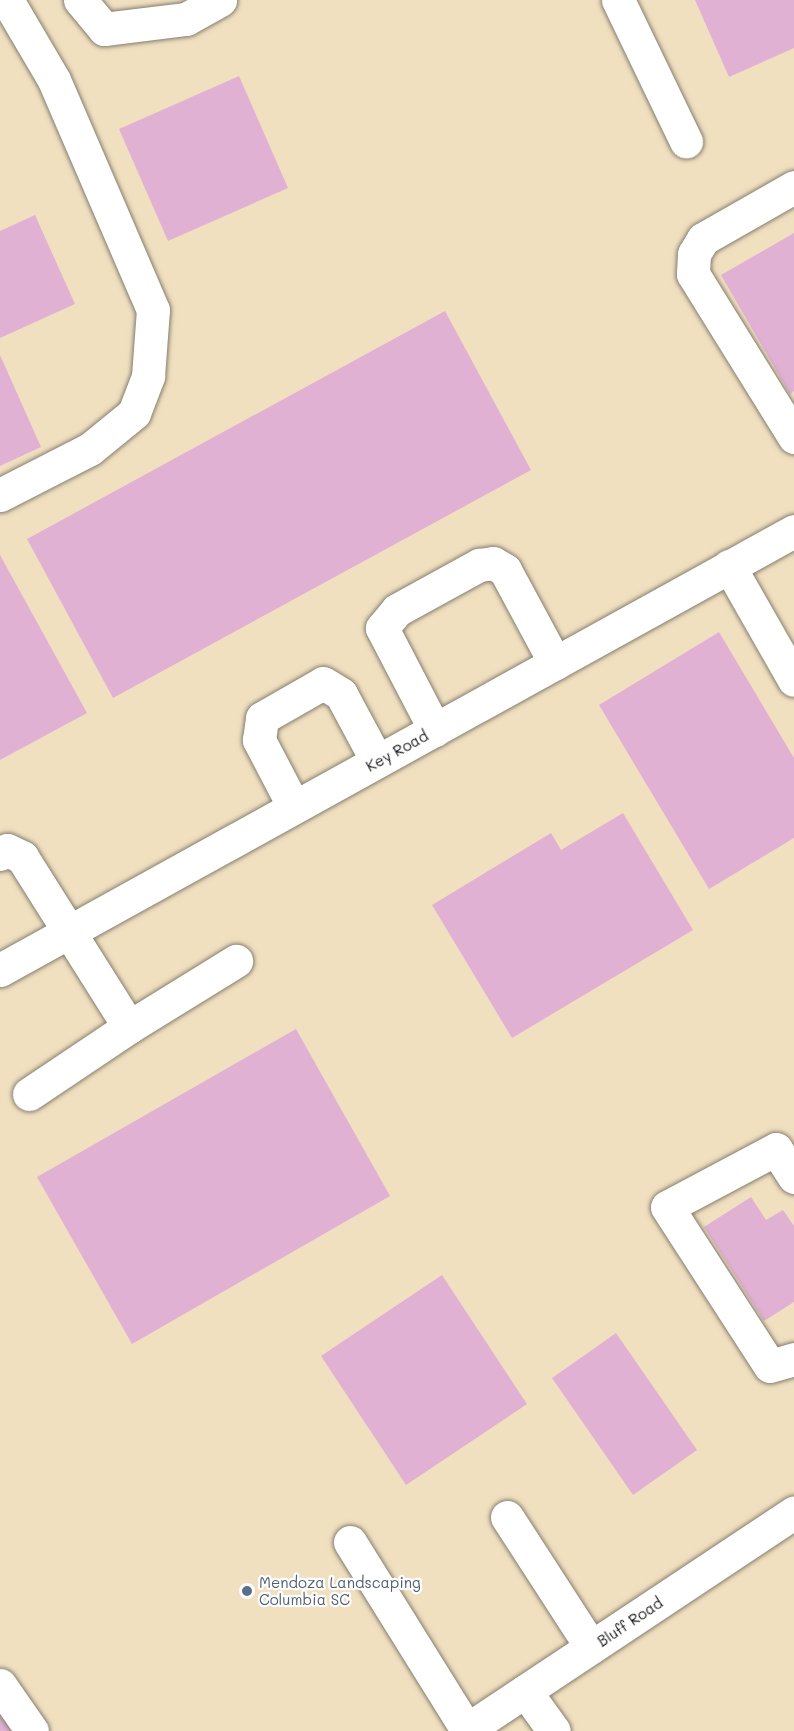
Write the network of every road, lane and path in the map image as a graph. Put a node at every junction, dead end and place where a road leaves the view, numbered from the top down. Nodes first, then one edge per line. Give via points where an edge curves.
1 (7, 0) edge
2 (80, 0) edge
3 (220, 0) edge
4 (618, 0) edge
5 (686, 141) dead end
6 (794, 187) edge
7 (794, 437) edge
8 (0, 495) edge
9 (794, 531) edge
10 (729, 566) junction
11 (555, 663) junction
12 (794, 680) edge
13 (435, 730) junction
14 (377, 761) junction
15 (294, 807) junction
16 (0, 854) edge
17 (69, 932) junction
18 (236, 961) dead end
19 (0, 970) edge
20 (129, 1027) junction
21 (29, 1094) dead end
22 (794, 1177) edge
23 (794, 1359) edge
24 (794, 1512) edge
25 (507, 1517) dead end
26 (350, 1542) dead end
27 (591, 1647) junction
28 (0, 1685) edge
29 (525, 1691) junction
30 (32, 1731) edge
31 (466, 1731) edge
32 (554, 1731) edge

1 - 8 street via 54,80 153,310 148,376 134,413 90,449
2 - 3 street via 104,29 186,19
4 - 5 street
6 - 7 street via 703,239 694,254 693,274
9 - 10 street, Key Road
10 - 11 street, Key Road
10 - 12 street
11 - 13 street, Key Road
11 - 13 street via 505,570 493,563 468,571 397,610 382,628
13 - 14 street, Key Road
14 - 15 street, Key Road
14 - 15 street via 341,694 323,683 262,718 259,740
15 - 17 street, Key Road
16 - 17 street via 7,850 22,857
17 - 19 street, Key Road
17 - 20 street
18 - 20 street
20 - 21 street
22 - 23 street via 777,1149 667,1207 770,1366
24 - 27 street, Bluff Road
25 - 27 street
26 - 31 street
27 - 29 street, Bluff Road
28 - 30 street
29 - 31 street, Bluff Road
29 - 32 street

